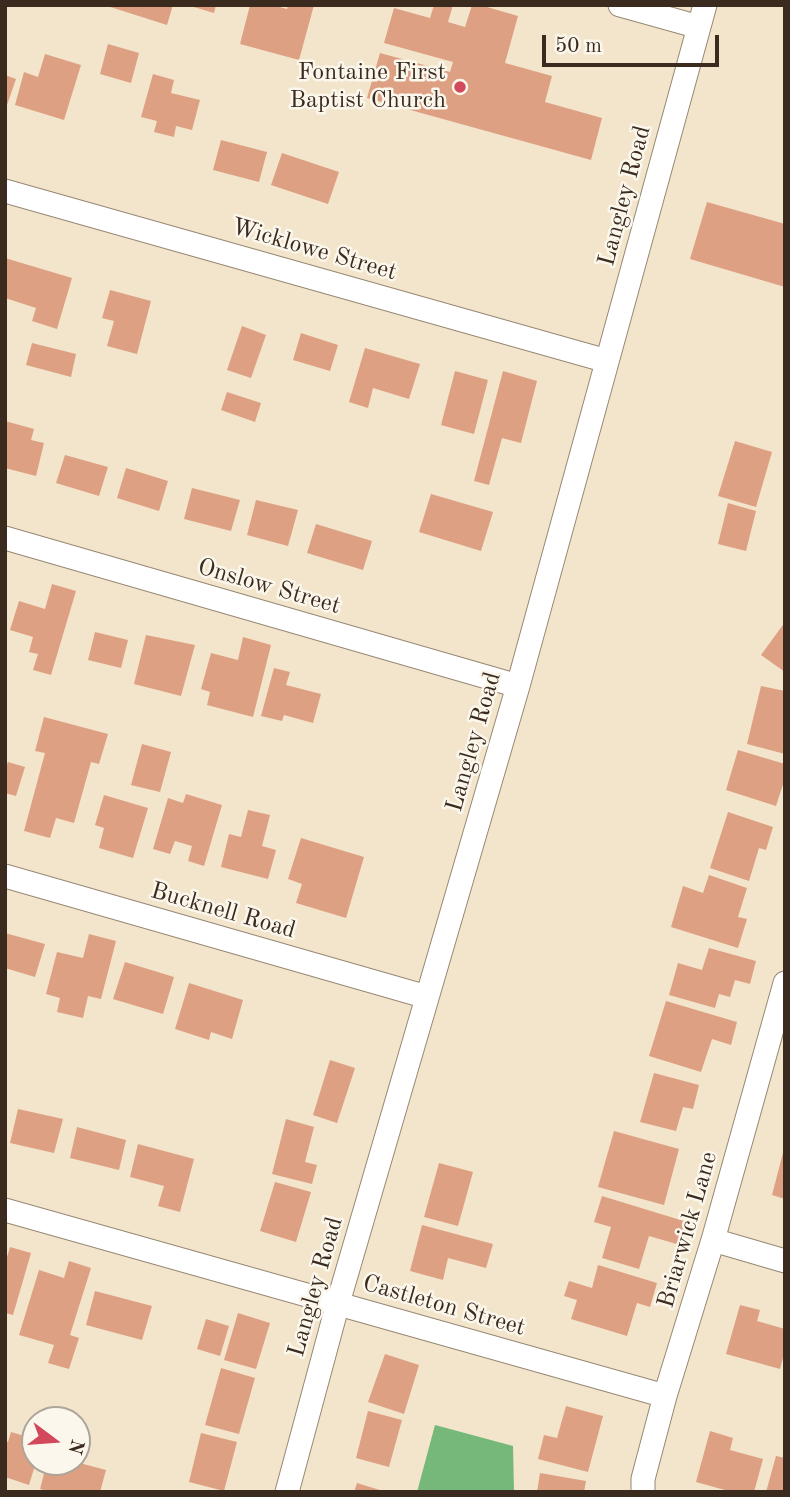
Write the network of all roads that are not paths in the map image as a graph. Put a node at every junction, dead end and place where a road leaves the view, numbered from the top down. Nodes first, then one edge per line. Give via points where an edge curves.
1 (620, 5) edge
2 (702, 16) edge
3 (5, 191) edge
4 (607, 361) junction
5 (5, 538) edge
6 (518, 687) junction
7 (5, 876) edge
8 (785, 983) edge
9 (427, 997) junction
10 (5, 1210) edge
11 (713, 1240) junction
12 (785, 1261) edge
13 (338, 1303) junction
14 (665, 1396) junction
15 (287, 1492) edge
16 (643, 1492) edge

1 - 2 street
2 - 4 street, Langley Road
3 - 4 street, Wicklowe Street
4 - 6 street, Langley Road
5 - 6 street, Onslow Street
6 - 9 street, Langley Road
7 - 9 street, Bucknell Road
8 - 11 street, Briarwick Lane
9 - 13 street, Langley Road
10 - 13 street, Castleton Street
11 - 12 street
11 - 14 street, Briarwick Lane
13 - 14 street, Castleton Street
13 - 15 street, Langley Road
14 - 16 street, Briarwick Lane

